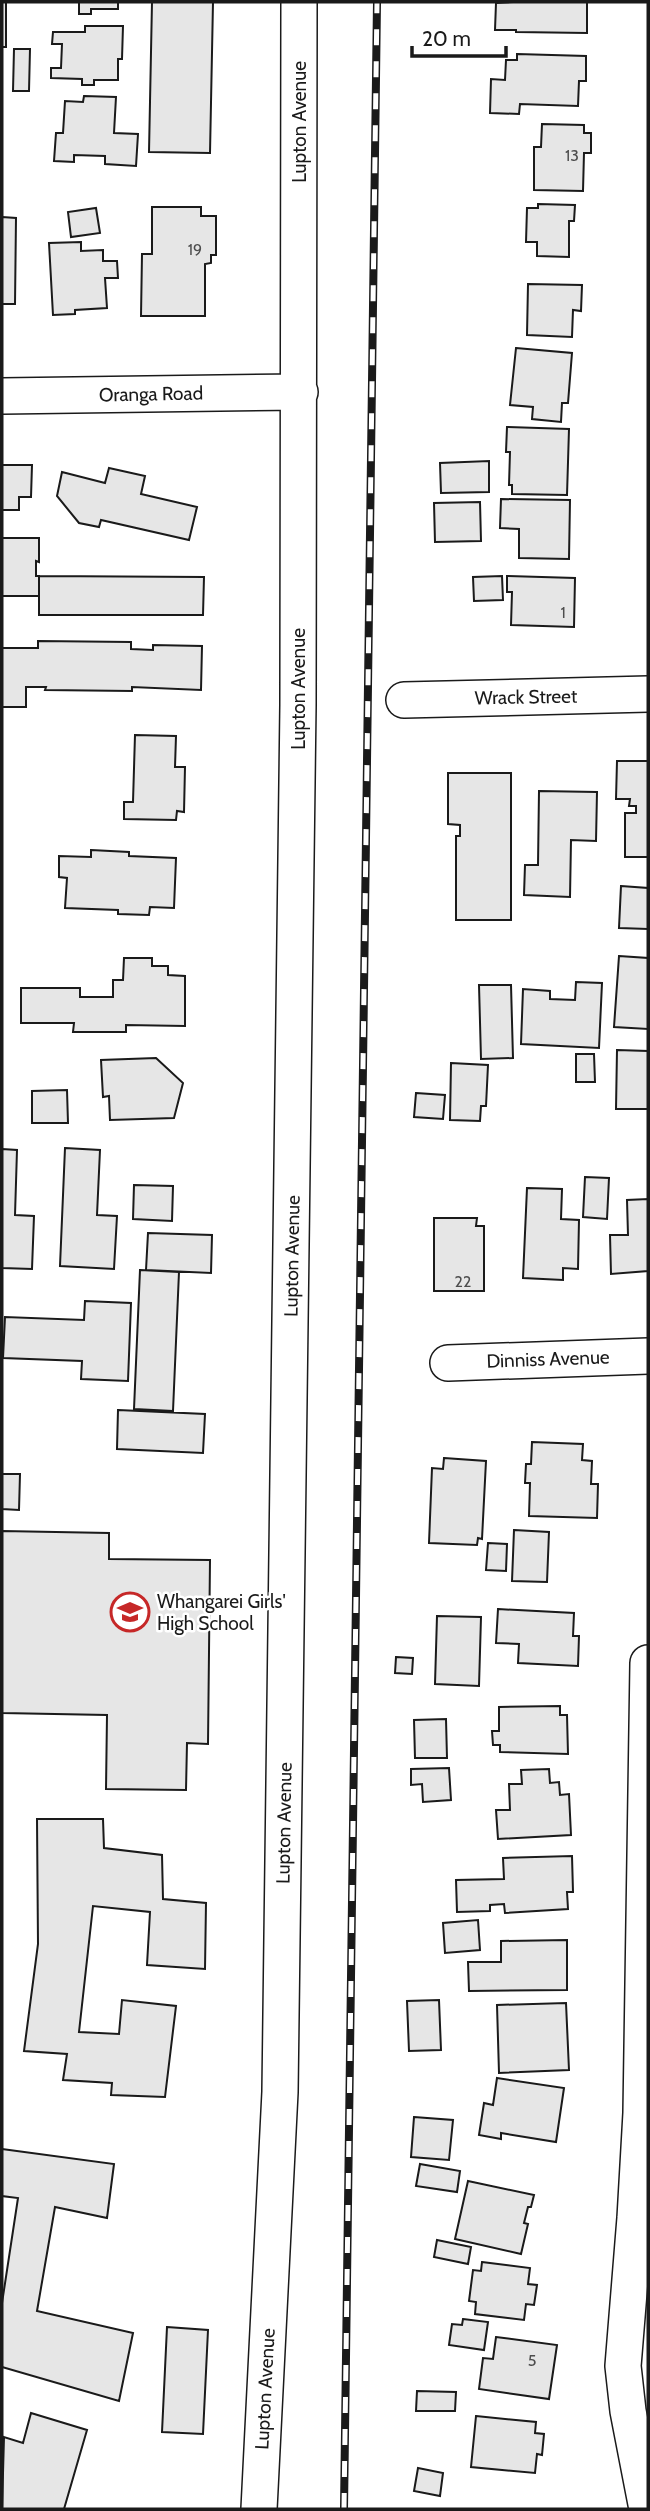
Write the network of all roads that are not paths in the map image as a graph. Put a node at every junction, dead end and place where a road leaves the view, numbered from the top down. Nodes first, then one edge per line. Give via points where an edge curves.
1 (299, 2) edge
2 (300, 392) junction
3 (2, 396) edge
4 (648, 694) edge
5 (404, 700) dead end
6 (648, 1356) edge
7 (448, 1363) dead end
8 (648, 1663) edge
9 (259, 2509) edge
10 (647, 2509) edge

1 - 2 street, Lupton Avenue
2 - 3 street, Oranga Road
2 - 9 street, Lupton Avenue via 280,2092
4 - 5 street, Wrack Street
6 - 7 street, Dinniss Avenue
8 - 10 street via 641,2113 623,2366

